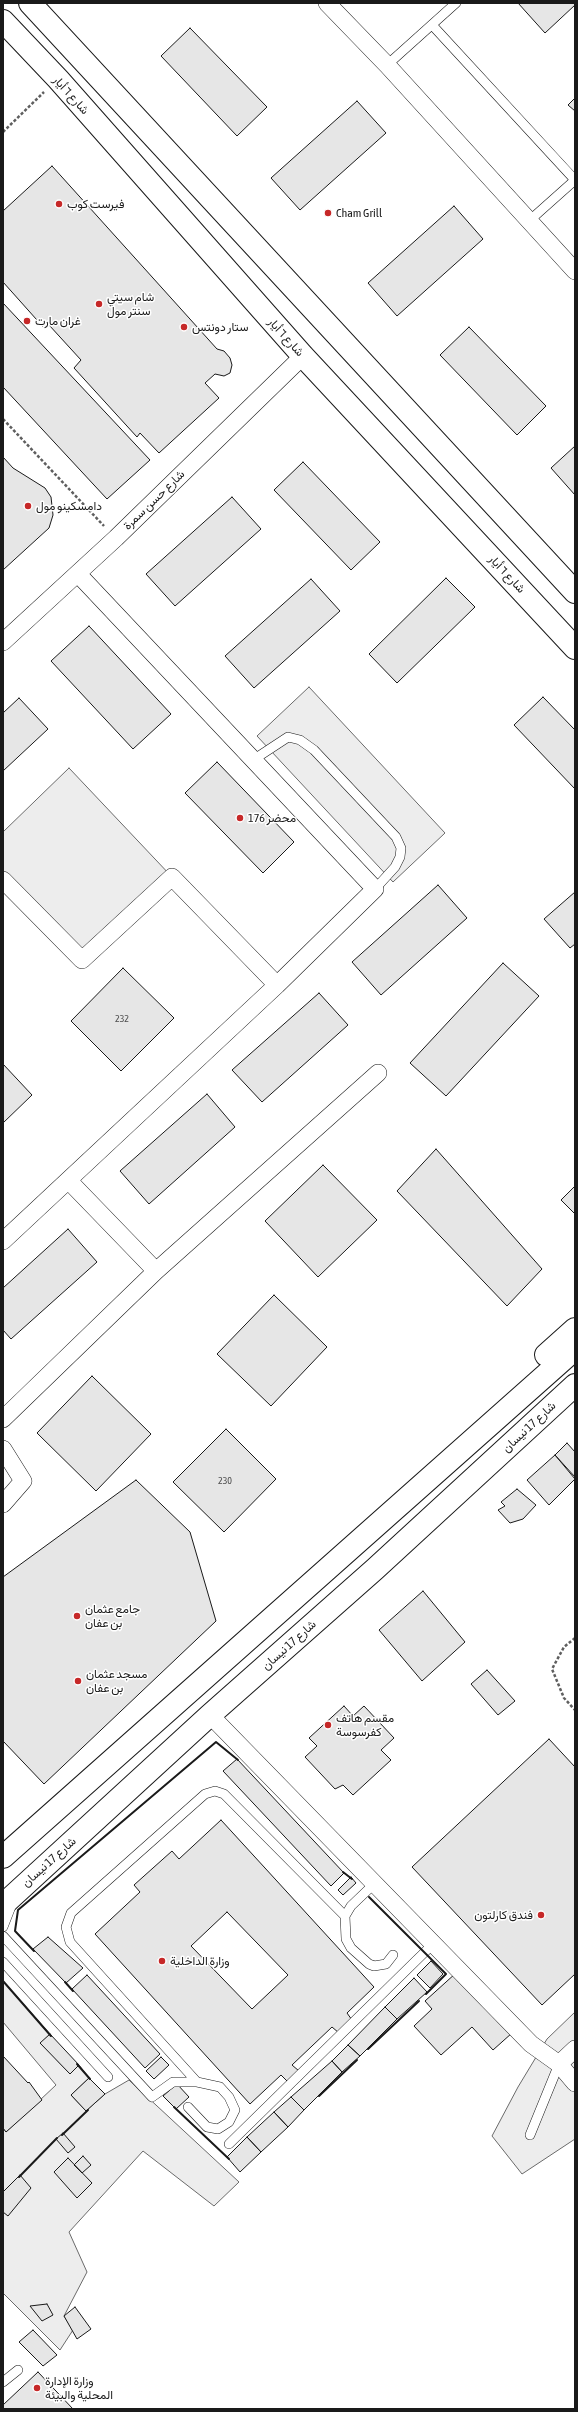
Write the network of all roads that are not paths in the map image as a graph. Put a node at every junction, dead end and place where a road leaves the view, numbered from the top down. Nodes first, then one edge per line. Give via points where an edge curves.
1 (30, 3) edge
2 (327, 3) edge
3 (456, 3) edge
4 (3, 21) edge
5 (433, 26) junction
6 (387, 65) junction
7 (575, 180) edge
8 (529, 222) junction
9 (575, 271) edge
10 (303, 356) junction
11 (78, 574) junction
12 (575, 592) edge
13 (3, 642) edge
14 (575, 648) edge
15 (253, 760) junction
16 (3, 880) edge
17 (375, 889) junction
18 (277, 985) junction
19 (378, 1073) dead end
20 (68, 1181) junction
21 (3, 1241) edge
22 (156, 1271) junction
23 (575, 1329) edge
24 (575, 1349) edge
25 (575, 1385) edge
26 (575, 1405) edge
27 (3, 1419) edge
28 (3, 1449) edge
29 (3, 1504) edge
30 (355, 1545) junction
31 (375, 1569) junction
32 (210, 1715) junction
33 (3, 1857) edge
34 (374, 1884) junction
35 (10, 1899) edge
36 (345, 1916) junction
37 (3, 1927) edge
38 (3, 1936) edge
39 (433, 1944) junction
40 (393, 1955) dead end
41 (3, 1962) edge
42 (575, 2049) edge
43 (559, 2064) junction
44 (108, 2077) dead end
45 (197, 2082) junction
46 (575, 2083) edge
47 (188, 2107) dead end
48 (530, 2135) dead end
49 (229, 2144) dead end
50 (18, 2370) dead end
51 (3, 2382) edge

1 - 12 main road
2 - 6 street
3 - 5 lane
4 - 10 main road, شارع ٦ أيار via 58,79
5 - 6 lane
5 - 7 lane
6 - 8 street
7 - 8 lane
8 - 9 street
10 - 11 street, شارع حسن سمرة
10 - 14 main road, شارع ٦ أيار
11 - 13 street, شارع حسن سمرة
11 - 15 street
15 - 17 street
15 - 17 lane via 288,738 300,740 314,750 396,837 401,848 395,868
16 - 18 street via 82,960 172,877
17 - 18 street
18 - 20 street
19 - 22 street
20 - 21 street
20 - 22 street
22 - 27 street
23 - 30 main road via 425,1467
24 - 30 main road
25 - 31 main road, شارع 17 نيسان
26 - 31 main road via 468,1504 408,1554
28 - 29 street via 23,1481
30 - 33 main road
31 - 32 main road, شارع 17 نيسان
32 - 34 street
32 - 35 main road, شارع 17 نيسان
34 - 36 lane via 351,1906
34 - 39 street
35 - 37 lane
36 - 40 lane via 346,1939 351,1948 369,1964 381,1966 391,1960
36 - 45 lane via 224,1794 215,1791 205,1794 70,1913 66,1927 70,1942
38 - 45 lane via 152,2097 173,2082
39 - 43 street via 531,2044
39 - 49 lane
41 - 44 lane
42 - 43 street
43 - 46 street
43 - 48 lane
45 - 47 lane via 220,2087 230,2097 235,2110 229,2122 218,2129 207,2126
50 - 51 lane

